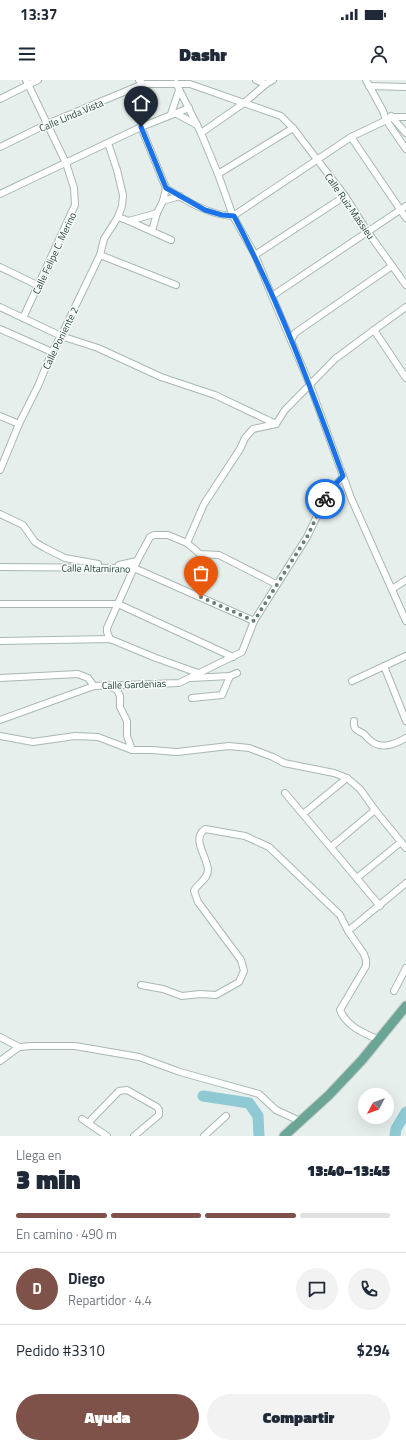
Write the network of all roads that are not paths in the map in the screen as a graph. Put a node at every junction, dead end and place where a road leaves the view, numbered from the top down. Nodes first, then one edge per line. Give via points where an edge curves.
1 (38, 80) edge
2 (256, 80) edge
3 (273, 80) edge
4 (27, 82) edge
5 (141, 82) edge
6 (176, 83) junction
7 (368, 83) edge
8 (266, 84) junction
9 (406, 87) edge
10 (179, 90) junction
11 (0, 100) edge
12 (244, 104) junction
13 (189, 108) junction
14 (173, 114) junction
15 (406, 118) edge
16 (389, 119) junction
17 (47, 124) junction
18 (197, 125) junction
19 (141, 127) junction
20 (293, 128) junction
21 (201, 133) junction
22 (406, 133) edge
23 (351, 137) junction
24 (108, 143) junction
25 (0, 147) edge
26 (406, 149) edge
27 (317, 160) junction
28 (66, 163) junction
29 (218, 174) junction
30 (166, 188) junction
31 (0, 194) edge
32 (180, 196) junction
33 (345, 196) junction
34 (163, 201) junction
35 (406, 206) edge
36 (400, 210) junction
37 (157, 213) junction
38 (234, 216) junction
39 (118, 217) junction
40 (406, 218) edge
41 (129, 222) junction
42 (152, 231) junction
43 (367, 231) junction
44 (171, 240) dead end
45 (100, 255) junction
46 (255, 256) junction
47 (392, 266) junction
48 (0, 267) edge
49 (176, 285) dead end
50 (39, 286) junction
51 (406, 286) edge
52 (272, 296) junction
53 (0, 307) edge
54 (406, 308) edge
55 (23, 318) junction
56 (0, 329) edge
57 (374, 330) junction
58 (61, 336) junction
59 (291, 340) junction
60 (52, 352) junction
61 (406, 378) edge
62 (310, 385) junction
63 (0, 416) edge
64 (18, 424) junction
65 (276, 424) junction
66 (2, 458) edge
67 (0, 470) edge
68 (343, 476) junction
69 (0, 514) edge
70 (187, 543) junction
71 (137, 561) junction
72 (0, 567) edge
73 (134, 568) junction
74 (406, 580) edge
75 (276, 584) junction
76 (392, 589) junction
77 (0, 604) edge
78 (118, 604) junction
79 (254, 621) junction
80 (406, 621) edge
81 (110, 639) junction
82 (0, 641) edge
83 (406, 656) edge
84 (233, 657) junction
85 (384, 666) junction
86 (198, 673) junction
87 (237, 673) dead end
88 (230, 676) junction
89 (0, 678) edge
90 (188, 678) junction
91 (352, 681) dead end
92 (106, 685) junction
93 (94, 686) junction
94 (192, 698) dead end
95 (0, 720) edge
96 (354, 720) dead end
97 (406, 721) edge
98 (0, 736) edge
99 (406, 738) edge
100 (132, 750) junction
101 (347, 778) junction
102 (285, 793) dead end
103 (375, 810) junction
104 (303, 814) junction
105 (401, 842) junction
106 (331, 847) junction
107 (406, 848) edge
108 (357, 878) junction
109 (406, 883) edge
110 (380, 906) junction
111 (348, 931) junction
112 (406, 968) edge
113 (141, 985) dead end
114 (394, 991) dead end
115 (406, 1006) edge
116 (0, 1037) edge
117 (379, 1040) junction
118 (18, 1047) junction
119 (0, 1061) edge
120 (226, 1116) dead end
121 (82, 1119) dead end
122 (300, 1121) junction
123 (88, 1123) junction
124 (107, 1136) edge
125 (134, 1136) edge
126 (204, 1136) edge
127 (284, 1136) edge

1 - 4 street
2 - 8 street
3 - 8 street
4 - 11 street
4 - 17 street, Calle Felipe C. Merino
5 - 6 street, Calle Ruiz Massieu
5 - 17 street, Calle Linda Vista
6 - 10 street
6 - 12 street, Calle Ruiz Massieu via 190,84
7 - 9 street
7 - 16 street
8 - 12 street
10 - 13 street
10 - 14 street
12 - 20 street, Calle Ruiz Massieu via 281,116
12 - 21 street
13 - 14 street
13 - 18 street
14 - 18 street
14 - 19 street
15 - 16 street
16 - 22 street
16 - 23 street
16 - 26 street
17 - 25 street, Calle Linda Vista
17 - 28 street, Calle Felipe C. Merino
18 - 21 street
19 - 24 street
19 - 30 street
20 - 27 street, Calle Ruiz Massieu
20 - 29 street
21 - 29 street
23 - 27 street
23 - 36 street
24 - 28 street
24 - 39 street, Calle Poniente 2 via 123,195
27 - 33 street, Calle Ruiz Massieu
27 - 38 street
28 - 31 street
28 - 50 street, Calle Felipe C. Merino via 74,188 75,205
29 - 38 street
30 - 32 street
30 - 34 street
32 - 34 street
32 - 38 street via 205,210
33 - 43 street, Calle Ruiz Massieu
33 - 46 street
34 - 37 street
35 - 36 street
36 - 40 street
36 - 43 street
37 - 41 street
37 - 42 street
38 - 46 street
39 - 41 street
39 - 45 street, Calle Poniente 2 via 104,239
41 - 42 street
42 - 44 street
43 - 47 street, Calle Ruiz Massieu
43 - 52 street
45 - 49 street
45 - 58 street, Calle Poniente 2
46 - 52 street
47 - 51 street, Calle Ruiz Massieu
47 - 59 street via 295,333
48 - 50 street
50 - 55 street, Calle Felipe C. Merino
52 - 59 street
53 - 55 street
54 - 57 street
55 - 58 street
56 - 60 street
57 - 61 street
57 - 62 street via 335,359
58 - 60 street, Calle Poniente 2
58 - 65 street via 216,395
59 - 62 street
60 - 64 street, Calle Poniente 2
62 - 65 street via 285,410
62 - 68 street
63 - 64 street
64 - 66 street, Calle Poniente 2
65 - 70 street via 253,429 245,438 204,504
66 - 67 street, Calle Poniente 2
68 - 75 street via 329,491 307,537
68 - 76 street
69 - 71 street via 23,524 35,542 65,558 119,565
70 - 71 street via 168,535 154,535
70 - 75 street via 200,554 219,555
71 - 73 street
72 - 73 street, Calle Altamirano
73 - 78 street
73 - 79 street, Calle Altamirano
74 - 76 street
75 - 79 street
76 - 80 street
77 - 78 street
78 - 81 street via 106,632
78 - 84 street
79 - 84 street, Calle Gardenias via 242,652
81 - 82 street
81 - 86 street
83 - 85 street
84 - 86 street, Calle Gardenias
85 - 91 street
85 - 97 street
86 - 90 street, Calle Gardenias
87 - 88 street
88 - 90 street
88 - 94 street via 222,695
89 - 93 street via 78,674 88,678
90 - 92 street, Calle Gardenias via 179,683
92 - 93 street, Calle Gardenias
92 - 100 street via 117,690 120,696 120,707 127,721 127,736
93 - 95 street, Calle Gardenias
96 - 99 street via 356,730 372,742 384,746
98 - 100 street via 33,742 75,736 98,737
100 - 101 street via 177,752 229,746 249,748 284,763 334,772
101 - 103 street via 360,789
101 - 104 street
102 - 104 street
103 - 105 street
103 - 106 street
104 - 106 street
105 - 107 street
105 - 108 street
106 - 108 street
108 - 110 street
109 - 110 street
110 - 111 street
111 - 113 street via 340,915 269,846 245,836 205,829 200,832 198,838 208,871 206,878 194,891 198,902 241,960 244,971 239,982 216,995 182,996
111 - 117 street via 364,954 366,966 340,1010 355,1029
112 - 114 street
115 - 117 main road
116 - 118 street
117 - 122 main road via 329,1095
118 - 119 street
118 - 122 street via 75,1046 139,1057 180,1072 259,1094 276,1110
120 - 126 street
121 - 123 street
122 - 127 main road
123 - 124 street
123 - 125 street via 119,1091 127,1090 159,1110 159,1115

